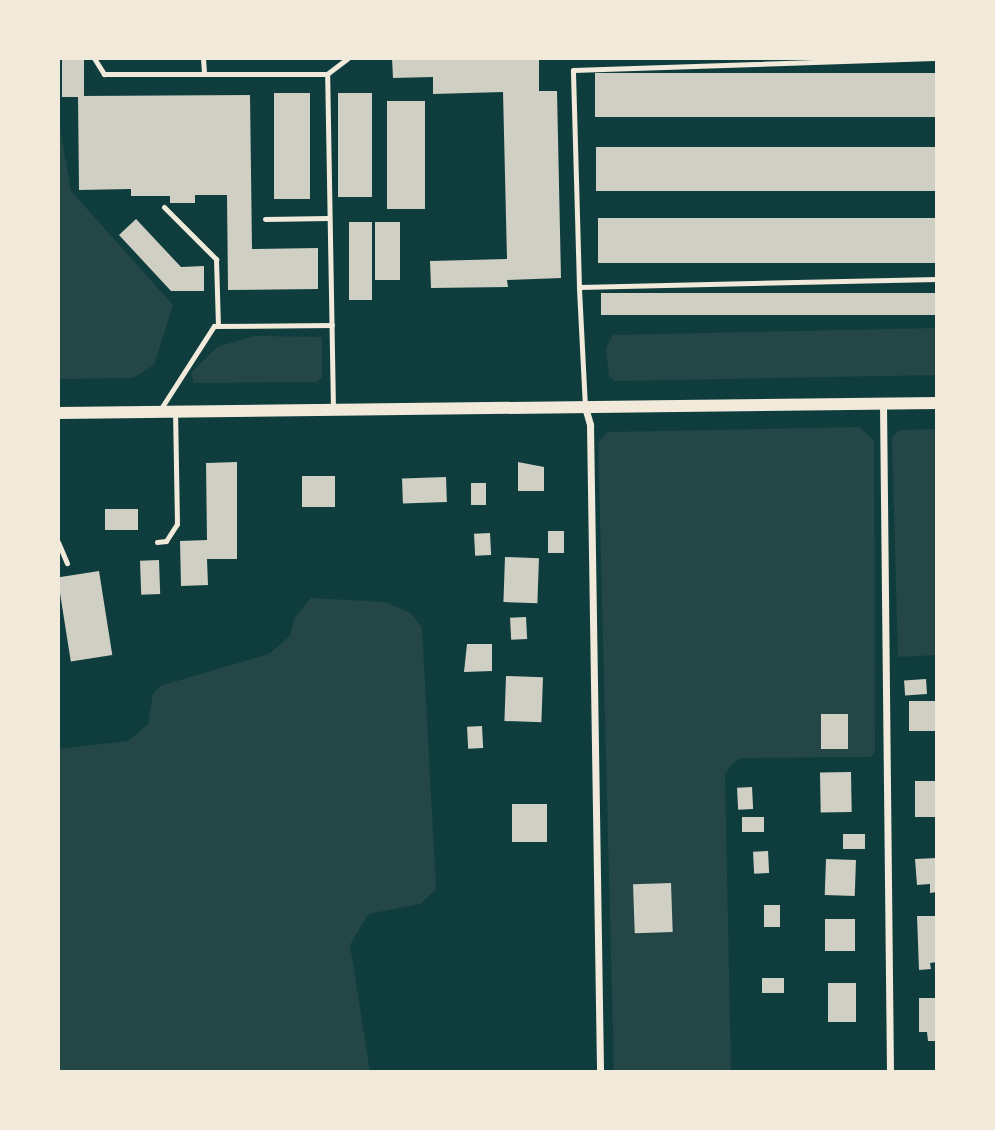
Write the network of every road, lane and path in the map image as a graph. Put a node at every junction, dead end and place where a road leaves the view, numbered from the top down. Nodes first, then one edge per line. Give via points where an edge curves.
1 (94, 58) edge
2 (203, 58) edge
3 (348, 58) edge
4 (934, 58) edge
5 (204, 74) junction
6 (327, 74) junction
7 (164, 207) dead end
8 (329, 218) junction
9 (265, 219) dead end
10 (937, 279) edge
11 (579, 287) junction
12 (332, 325) junction
13 (218, 326) junction
14 (937, 402) edge
15 (883, 404) junction
16 (585, 407) junction
17 (333, 410) junction
18 (159, 411) junction
19 (175, 411) junction
20 (58, 413) edge
21 (58, 542) edge
22 (157, 542) dead end
23 (67, 563) dead end
24 (600, 1072) edge
25 (890, 1072) edge

1 - 5 lane via 104,74
2 - 5 lane
3 - 6 lane
4 - 11 lane via 573,70
5 - 6 lane
6 - 8 lane
7 - 13 lane via 216,259
8 - 9 lane
8 - 12 lane
10 - 11 lane
11 - 16 lane
12 - 13 lane
12 - 17 lane
13 - 18 lane
14 - 15 street
15 - 16 street
15 - 25 street
16 - 17 street
16 - 24 street via 590,439
17 - 19 street
18 - 19 street
18 - 20 street
19 - 22 lane via 177,524 166,541
21 - 23 lane

